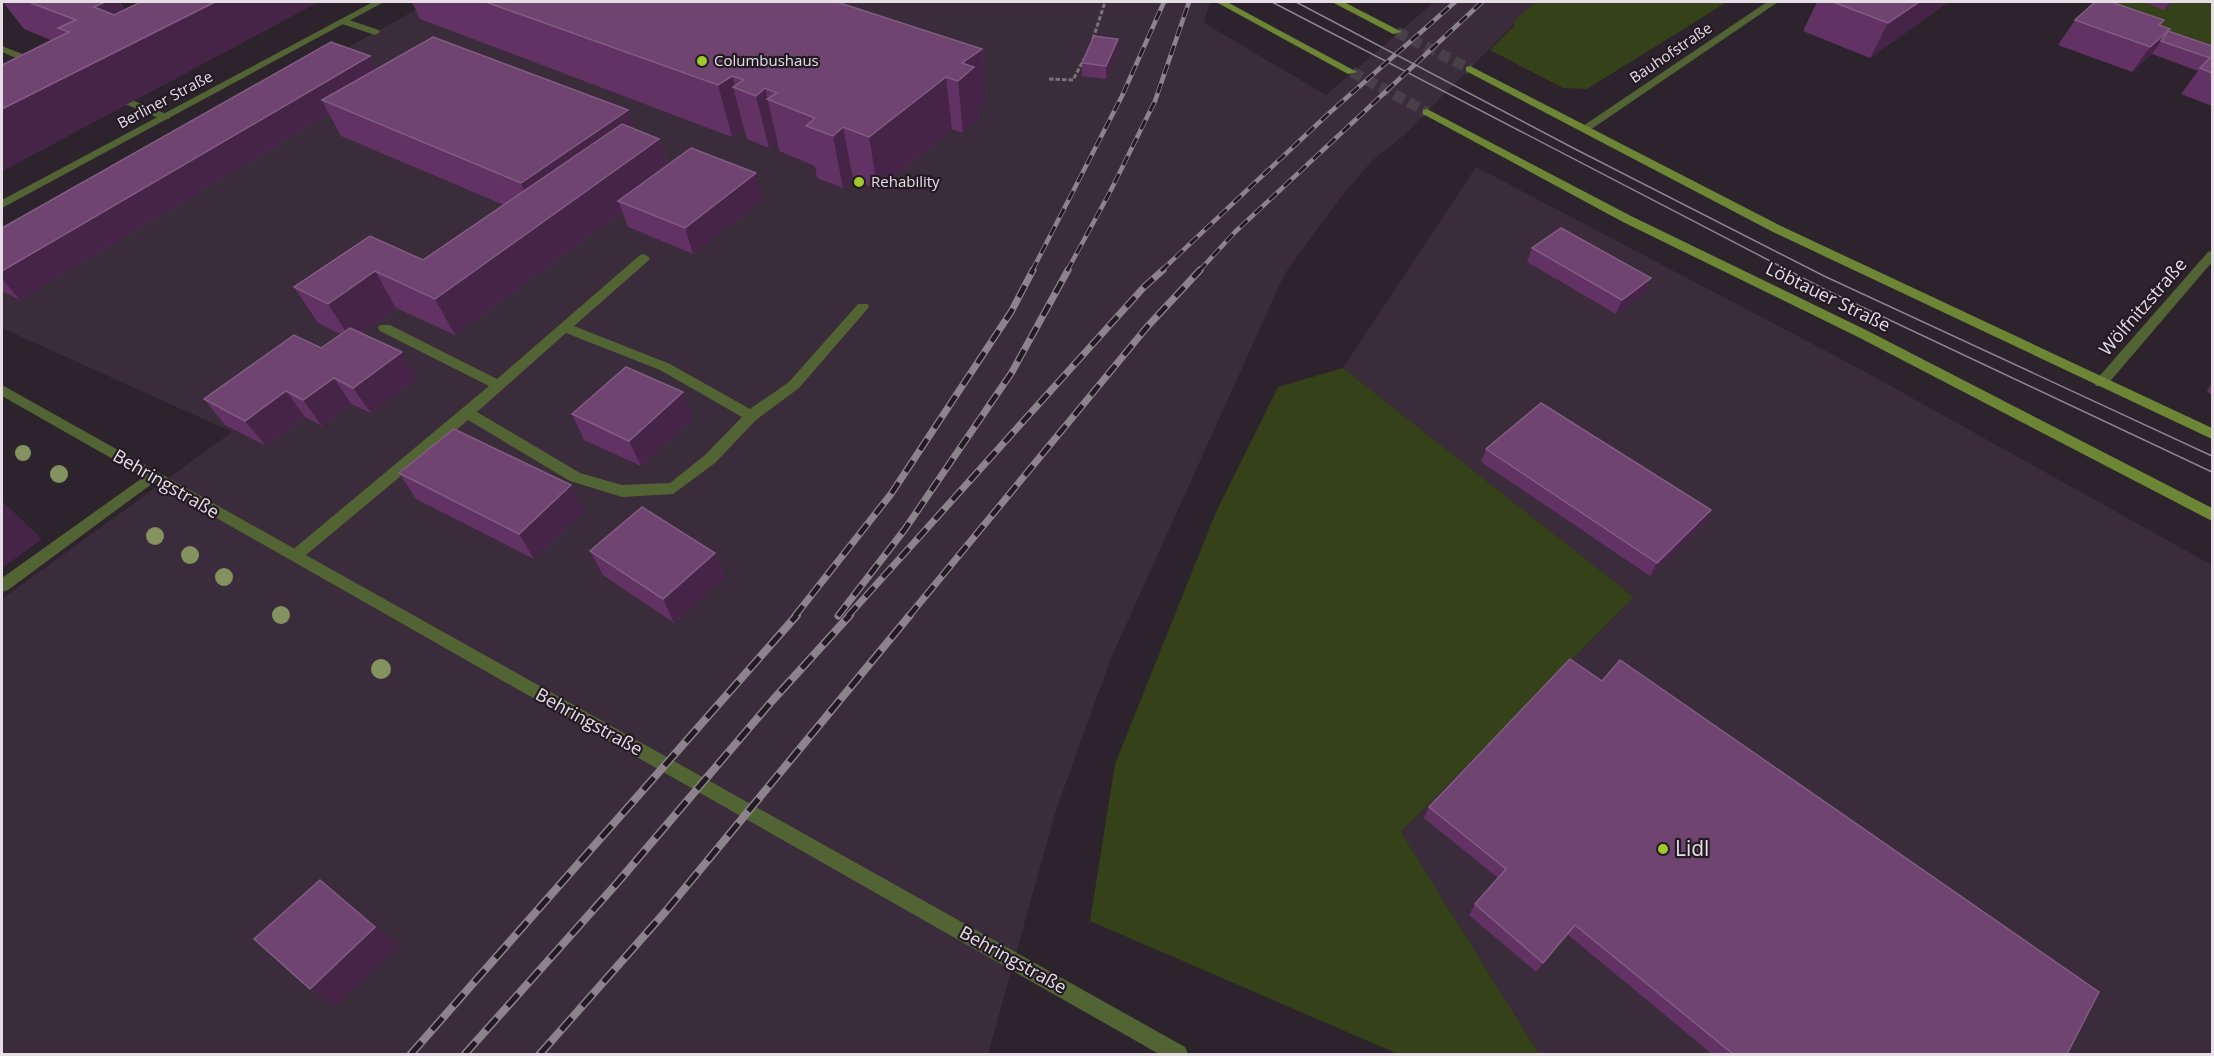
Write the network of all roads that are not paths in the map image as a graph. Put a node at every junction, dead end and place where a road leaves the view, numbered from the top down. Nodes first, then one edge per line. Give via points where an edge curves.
1 (379, 2) edge
2 (1221, 2) edge
3 (1337, 2) edge
4 (1773, 2) edge
5 (343, 21) junction
6 (1397, 32) tunnel mouth
7 (375, 33) dead end
8 (2, 49) edge
9 (42, 66) edge
10 (1470, 69) tunnel mouth
11 (1352, 72) tunnel mouth
12 (129, 102) dead end
13 (1427, 112) tunnel mouth
14 (165, 117) junction
15 (1586, 128) junction
16 (2, 205) edge
17 (2212, 255) edge
18 (644, 258) dead end
19 (863, 307) dead end
20 (385, 328) dead end
21 (566, 328) junction
22 (2101, 382) junction
23 (500, 386) junction
24 (2, 390) edge
25 (467, 414) junction
26 (751, 416) junction
27 (2212, 434) edge
28 (152, 476) junction
29 (2212, 515) edge
30 (295, 556) junction
31 (2, 586) edge
32 (1178, 1054) edge

1 - 5 street, Berliner Straße
2 - 11 main road
3 - 6 main road
4 - 15 street, Bauhofstraße
5 - 7 street
5 - 14 street, Berliner Straße
8 - 9 street
10 - 15 main road
12 - 14 street
13 - 29 main road, Löbtauer Straße via 1627,219 1863,333
14 - 16 street, Berliner Straße
15 - 22 main road via 1778,229
17 - 22 street, Wölfnitzstraße
18 - 21 street
19 - 26 street via 794,385
20 - 23 street
21 - 23 street
21 - 26 street via 666,367
22 - 27 main road
23 - 25 street
24 - 28 street, Behringstraße
25 - 26 street via 575,477 622,491 673,488 710,459
25 - 30 street
28 - 30 street, Behringstraße
28 - 31 street
30 - 32 street, Behringstraße

